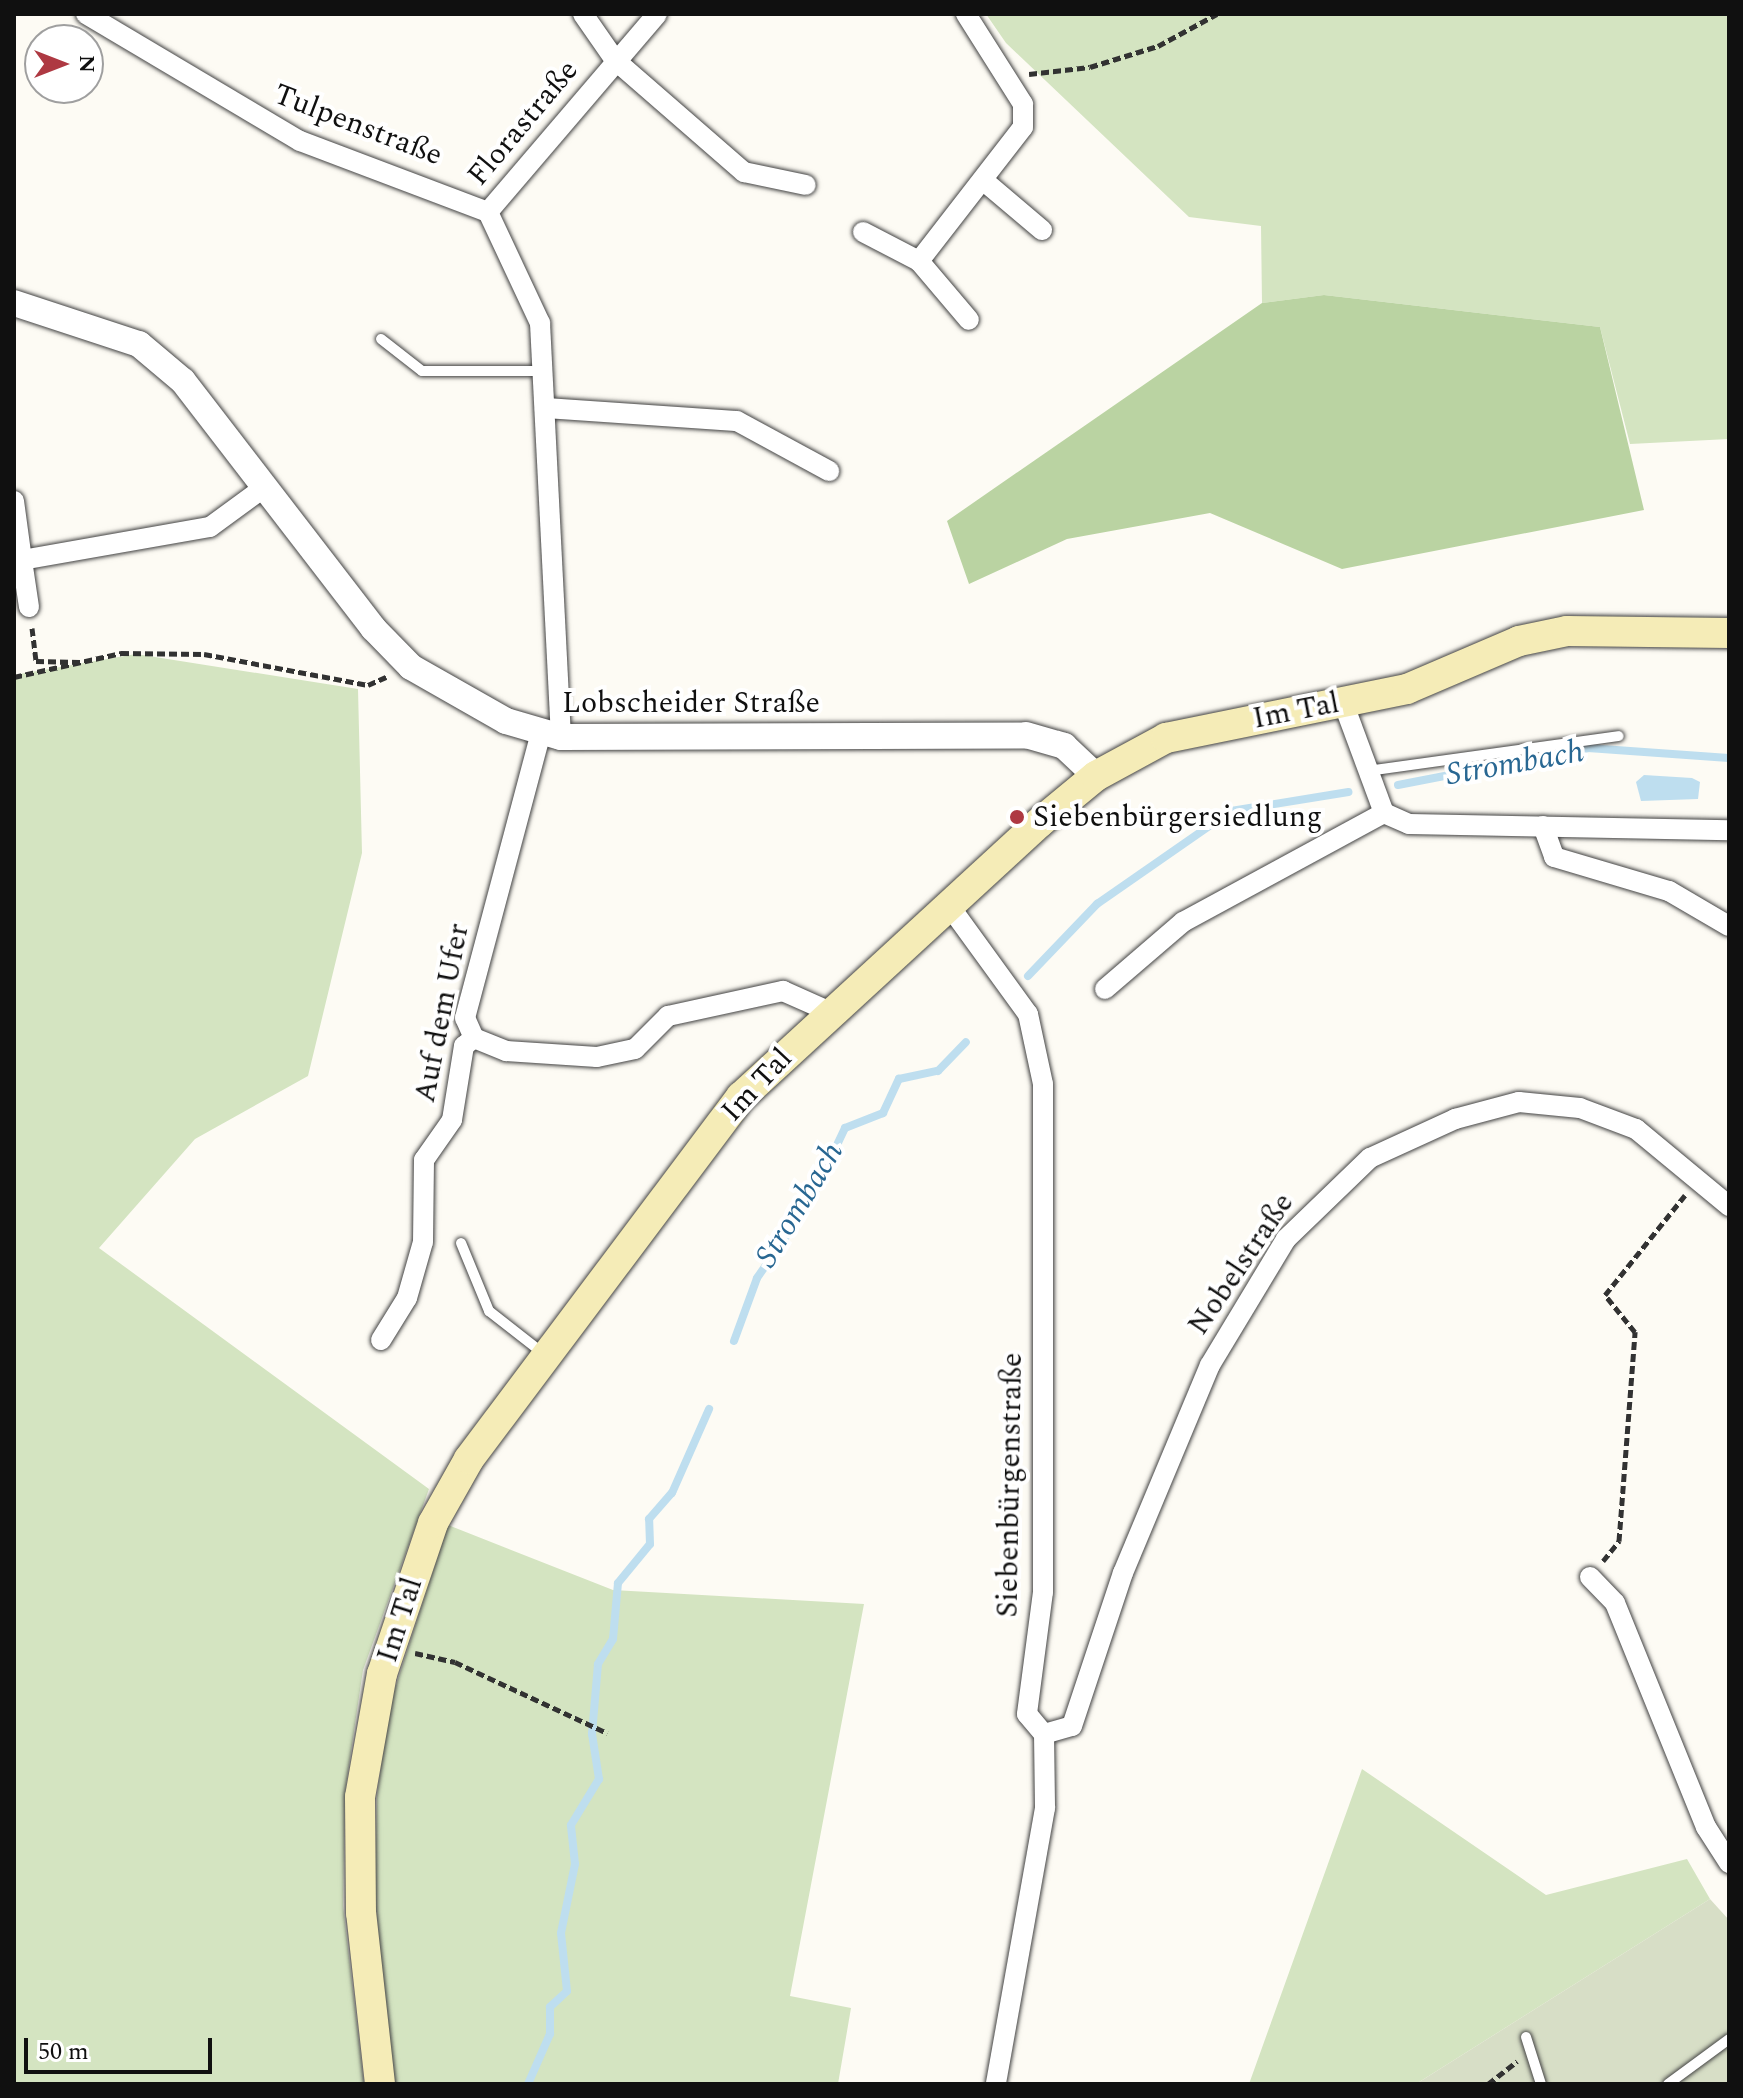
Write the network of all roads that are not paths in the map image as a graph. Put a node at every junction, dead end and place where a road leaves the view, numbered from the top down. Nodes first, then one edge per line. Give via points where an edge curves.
1 (86, 14) edge
2 (583, 14) edge
3 (657, 14) edge
4 (966, 14) edge
5 (615, 60) junction
6 (984, 181) junction
7 (806, 185) dead end
8 (488, 212) junction
9 (1042, 230) dead end
10 (863, 232) dead end
11 (919, 261) junction
12 (14, 303) edge
13 (969, 320) dead end
14 (381, 339) dead end
15 (543, 371) junction
16 (545, 408) junction
17 (829, 471) dead end
18 (266, 486) junction
19 (14, 501) edge
20 (22, 560) junction
21 (29, 607) road end
22 (1729, 633) edge
23 (1343, 702) junction
24 (551, 735) junction
25 (1619, 736) dead end
26 (1365, 771) junction
27 (1096, 776) junction
28 (1384, 813) junction
29 (1543, 826) junction
30 (1729, 830) edge
31 (948, 904) junction
32 (1729, 926) edge
33 (1105, 989) dead end
34 (828, 1011) junction
35 (474, 1038) junction
36 (1729, 1206) edge
37 (461, 1243) dead end
38 (381, 1340) dead end
39 (546, 1356) junction
40 (1590, 1577) road end
41 (1044, 1734) junction
42 (1729, 1863) edge
43 (1526, 2037) dead end
44 (1729, 2039) edge
45 (380, 2084) edge
46 (996, 2084) edge
47 (1541, 2084) edge
48 (1668, 2084) edge

1 - 8 street, Tulpenstraße via 300,141
2 - 5 street
3 - 5 street, Florastraße
4 - 6 street via 1023,104 1023,127
5 - 7 street, Florastraße via 744,172
5 - 8 street, Florastraße
6 - 9 street
6 - 11 street
8 - 15 street, Florastraße via 540,323
10 - 11 street
11 - 13 street
12 - 18 street, Lobscheider Straße via 139,344 183,381
14 - 15 lane via 422,371
15 - 16 street, Florastraße
16 - 17 street via 737,421
16 - 24 street, Florastraße
18 - 20 street via 210,527
18 - 24 street, Lobscheider Straße via 411,667
19 - 20 street
20 - 21 street
22 - 23 main road, Im Tal via 1567,631 1519,641 1407,689
23 - 26 street
23 - 27 main road, Im Tal via 1166,738
24 - 27 street, Lobscheider Straße via 1026,735 1064,746
24 - 35 street, Auf dem Ufer via 465,1018
25 - 26 lane
26 - 28 street
27 - 31 main road, Im Tal
28 - 29 street via 1409,824
28 - 33 street via 1183,922
29 - 30 street
29 - 32 street via 1554,857 1669,891
31 - 34 main road, Im Tal
31 - 41 street, Siebenbürgenstraße via 1028,1014 1043,1084 1043,1592 1027,1714
34 - 35 street via 783,991 668,1016 635,1049 597,1057 506,1051
34 - 39 main road, Im Tal via 741,1097
35 - 38 street, Auf dem Ufer via 464,1046 452,1120 424,1160 423,1242 407,1298
36 - 41 street, Nobelstraße via 1636,1129 1580,1108 1519,1102 1455,1119 1370,1158 1329,1189 1286,1239 1210,1365 1123,1573 1072,1726
37 - 39 lane via 489,1311
39 - 45 main road, Im Tal via 469,1459 433,1523 391,1647 360,1797 361,1913
40 - 42 street via 1615,1603 1706,1827
41 - 46 street, Siebenbürgenstraße via 1045,1808
43 - 47 lane
44 - 48 lane

